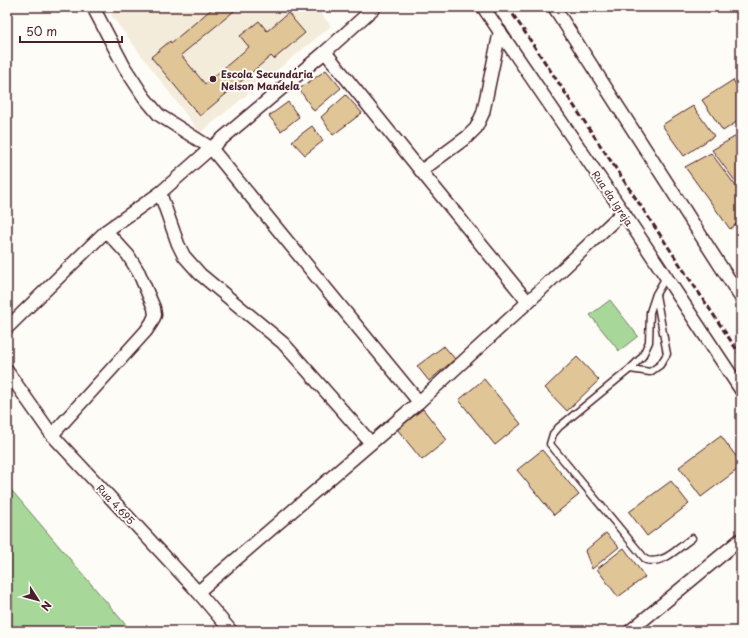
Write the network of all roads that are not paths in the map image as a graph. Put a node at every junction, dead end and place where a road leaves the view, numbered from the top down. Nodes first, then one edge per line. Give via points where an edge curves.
1 (93, 7) edge
2 (375, 7) edge
3 (483, 7) edge
4 (554, 7) edge
5 (500, 31) junction
6 (325, 52) junction
7 (210, 148) junction
8 (420, 171) junction
9 (160, 193) junction
10 (623, 212) junction
11 (106, 231) junction
12 (666, 277) junction
13 (656, 294) junction
14 (741, 298) edge
15 (528, 302) junction
16 (7, 328) edge
17 (630, 369) junction
18 (7, 371) edge
19 (741, 390) edge
20 (419, 402) junction
21 (52, 435) junction
22 (371, 443) junction
23 (692, 538) dead end
24 (741, 539) edge
25 (198, 592) junction
26 (231, 631) edge
27 (630, 631) edge

1 - 7 street via 125,68 144,97 159,115
2 - 6 street
3 - 5 street, Rua da Igreja
4 - 14 street
5 - 8 street via 483,114 476,128 467,138
5 - 10 street, Rua da Igreja
6 - 7 street
6 - 8 street
7 - 9 street
7 - 20 street
8 - 15 street
9 - 11 street
9 - 22 street via 178,244 194,268 284,343
10 - 12 street, Rua da Igreja
10 - 15 street
11 - 16 street
11 - 21 street via 128,255 139,273 155,315 146,331
12 - 13 lane
12 - 19 street, Rua da Igreja
13 - 17 lane via 650,312 649,342 642,357
13 - 17 lane via 667,354 660,365 650,372
15 - 20 street
17 - 23 lane via 559,427 553,434 550,444 646,560 662,560
18 - 21 street, Rua 4.695
20 - 22 street
21 - 25 street, Rua 4.695
22 - 25 street
24 - 27 street
25 - 26 street, Rua 4.695

